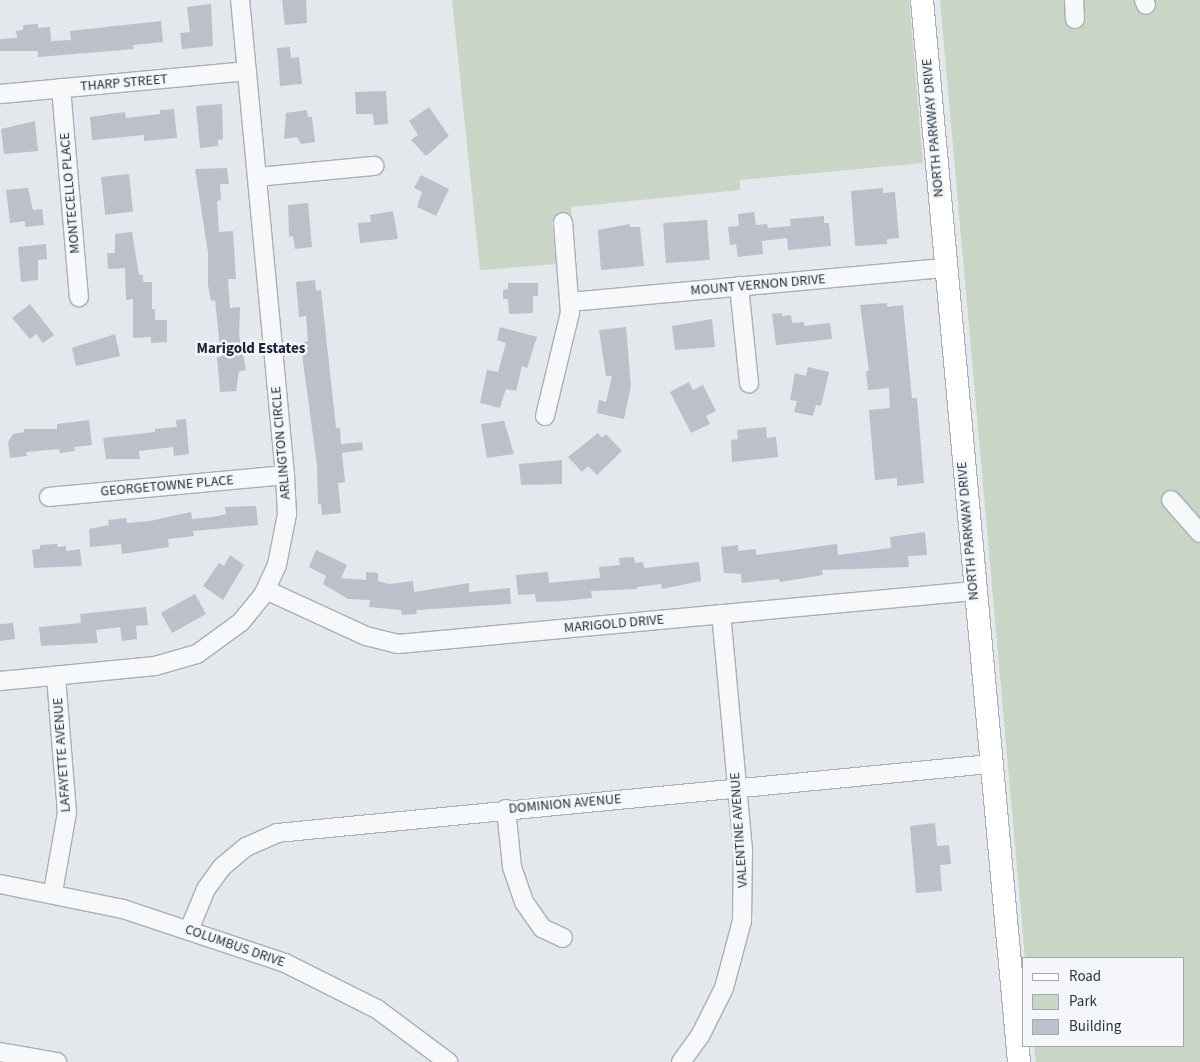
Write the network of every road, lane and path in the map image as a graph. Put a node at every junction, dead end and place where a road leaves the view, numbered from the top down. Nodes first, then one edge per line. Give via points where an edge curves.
1 (240, 0) edge
2 (922, 0) edge
3 (1074, 0) edge
4 (1075, 19) dead end
5 (247, 71) junction
6 (61, 88) junction
7 (0, 94) edge
8 (374, 166) dead end
9 (257, 177) junction
10 (563, 222) dead end
11 (945, 268) junction
12 (739, 286) junction
13 (80, 297) dead end
14 (570, 302) junction
15 (749, 383) dead end
16 (545, 416) dead end
17 (285, 475) junction
18 (49, 497) dead end
19 (1171, 500) dead end
20 (1200, 533) edge
21 (266, 590) junction
22 (974, 591) junction
23 (721, 614) junction
24 (56, 676) junction
25 (0, 682) edge
26 (990, 764) junction
27 (736, 788) junction
28 (506, 809) junction
29 (0, 884) edge
30 (53, 892) junction
31 (190, 930) junction
32 (563, 938) dead end
33 (0, 1052) edge
34 (57, 1062) edge
35 (448, 1062) edge
36 (681, 1062) edge
37 (1019, 1062) edge

1 - 5 street, ARLINGTON CIRCLE
2 - 11 main road, NORTH PARKWAY DRIVE
3 - 4 street
5 - 6 street, THARP STREET
5 - 9 street, ARLINGTON CIRCLE
6 - 7 street, THARP STREET
6 - 13 street, MONTECELLO PLACE
8 - 9 street
9 - 17 street, ARLINGTON CIRCLE
10 - 14 street
11 - 12 street, MOUNT VERNON DRIVE
11 - 22 main road, NORTH PARKWAY DRIVE
12 - 14 street, MOUNT VERNON DRIVE
12 - 15 street
14 - 16 street via 568,331
17 - 18 street, GEORGETOWNE PLACE
17 - 21 street, ARLINGTON CIRCLE via 285,536
19 - 20 street
21 - 23 street, MARIGOLD DRIVE via 366,636 398,644
21 - 24 street, ARLINGTON CIRCLE via 232,631 191,656 155,666
22 - 23 street, MARIGOLD DRIVE
22 - 26 main road, NORTH PARKWAY DRIVE
23 - 27 street, VALENTINE AVENUE
24 - 25 street, ARLINGTON CIRCLE
24 - 30 street, LAFAYETTE AVENUE via 67,813
26 - 27 street, DOMINION AVENUE
26 - 37 main road, NORTH PARKWAY DRIVE
27 - 28 street, DOMINION AVENUE
27 - 36 street, VALENTINE AVENUE via 744,872 738,943 713,1013
28 - 31 street, DOMINION AVENUE via 299,829 265,837 236,853 222,867 206,889
28 - 32 street via 512,867 524,902 542,928
29 - 30 street, COLUMBUS DRIVE
30 - 31 street, COLUMBUS DRIVE
31 - 35 street, COLUMBUS DRIVE via 267,956 330,984 393,1019
33 - 34 street

